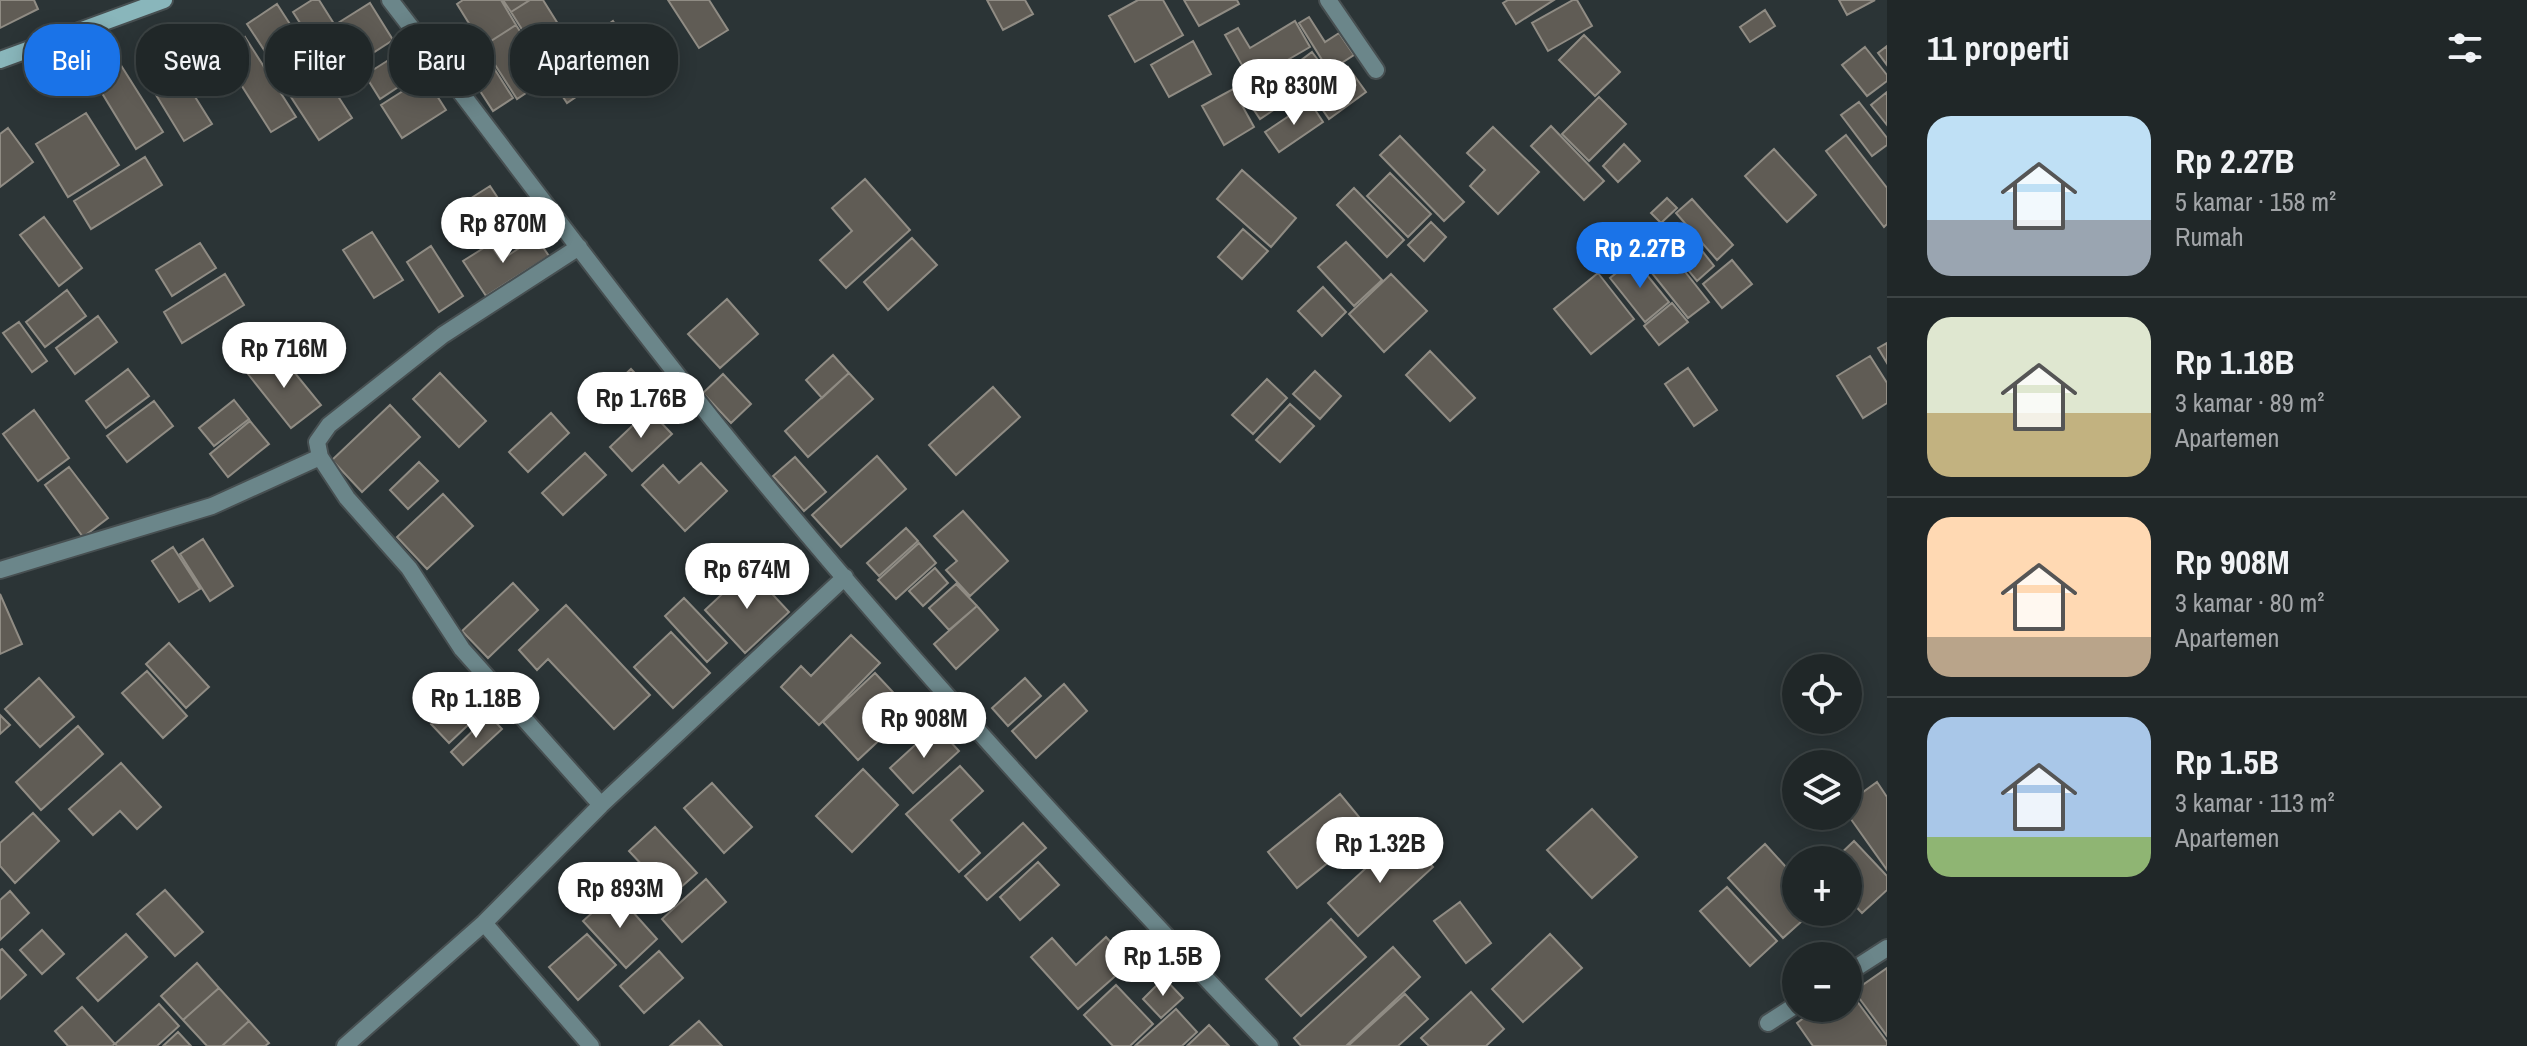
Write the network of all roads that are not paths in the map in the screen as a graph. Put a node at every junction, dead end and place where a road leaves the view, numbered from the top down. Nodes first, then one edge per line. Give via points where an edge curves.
1 (164, 0) edge
2 (390, 0) edge
3 (1328, 0) edge
4 (0, 60) edge
5 (1376, 70) dead end
6 (579, 247) junction
7 (320, 457) junction
8 (0, 570) edge
9 (845, 577) junction
10 (601, 805) junction
11 (484, 923) junction
12 (1887, 948) edge
13 (1862, 964) edge
14 (1782, 1014) edge
15 (1768, 1023) dead end
16 (345, 1046) edge
17 (591, 1046) edge
18 (1270, 1046) edge

1 - 4 main road
2 - 6 street
3 - 5 street
6 - 7 street via 443,335 329,425 317,442
6 - 9 street via 716,424
7 - 8 street via 212,506
7 - 10 street via 347,498 409,568 462,649
9 - 10 street
9 - 18 street via 1011,769
10 - 11 street
11 - 16 street
11 - 17 street
12 - 13 street
14 - 15 street

